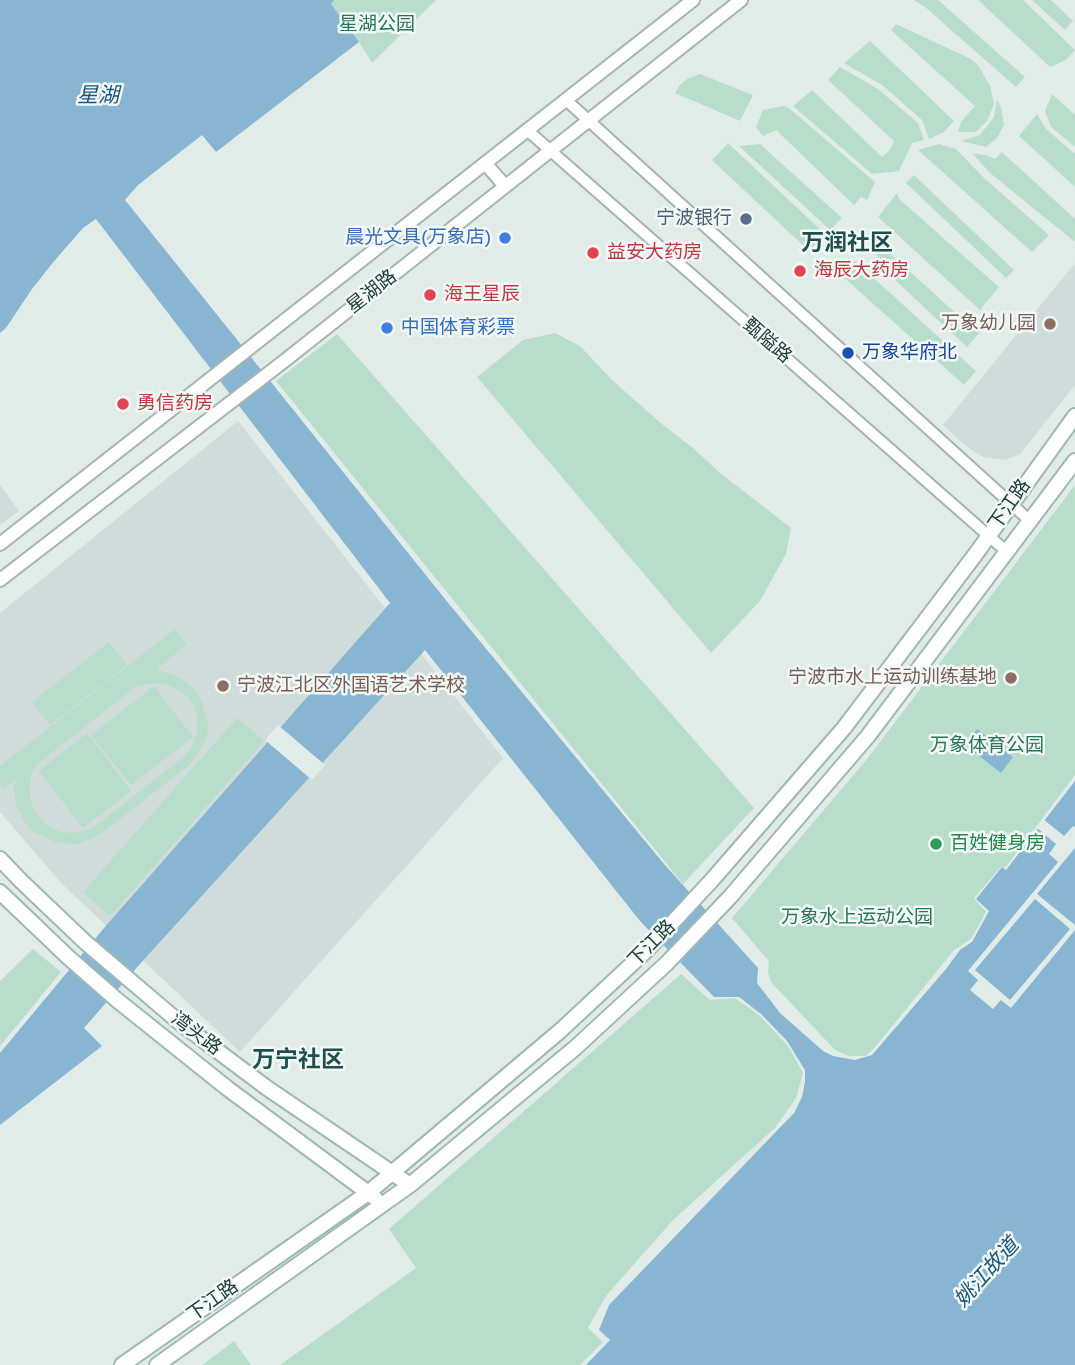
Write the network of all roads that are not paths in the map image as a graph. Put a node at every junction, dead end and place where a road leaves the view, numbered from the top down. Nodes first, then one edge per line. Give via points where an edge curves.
1 (693, 0) edge
2 (741, 0) edge
3 (566, 100) junction
4 (588, 120) junction
5 (527, 130) junction
6 (550, 150) junction
7 (485, 163) junction
8 (505, 186) junction
9 (1075, 416) edge
10 (1075, 461) edge
11 (1011, 503) junction
12 (1030, 521) junction
13 (989, 536) junction
14 (0, 544) edge
15 (1007, 552) junction
16 (0, 580) edge
17 (0, 859) edge
18 (0, 892) edge
19 (393, 1173) junction
20 (410, 1185) junction
21 (368, 1193) junction
22 (383, 1205) junction
23 (304, 1237) junction
24 (307, 1259) junction
25 (122, 1365) edge
26 (157, 1365) edge

1 - 3 street, 星湖路
2 - 4 street, 星湖路
3 - 4 street
3 - 5 street, 星湖路
4 - 6 street, 星湖路
4 - 11 street
5 - 6 street, 甄隘路
5 - 7 street, 星湖路
6 - 8 street, 星湖路
6 - 13 street, 甄隘路
7 - 8 street
7 - 14 street, 星湖路
8 - 16 street, 星湖路
9 - 11 main road, 下江路
10 - 12 main road, 下江路
11 - 12 street
11 - 13 main road, 下江路
12 - 15 main road, 下江路
13 - 15 street, 甄隘路
13 - 19 main road, 下江路 via 844,728 655,942 560,1031
15 - 20 main road, 下江路 via 869,736 730,897 575,1048
17 - 19 main road, 湾头路 via 85,942 179,1022
18 - 21 main road, 湾头路 via 117,1000
19 - 20 main road, 湾头路
19 - 21 main road, 下江路
20 - 22 main road, 下江路
21 - 22 main road, 湾头路
21 - 23 main road, 下江路
22 - 24 main road, 下江路
23 - 24 street
23 - 25 main road, 下江路
24 - 26 main road, 下江路

